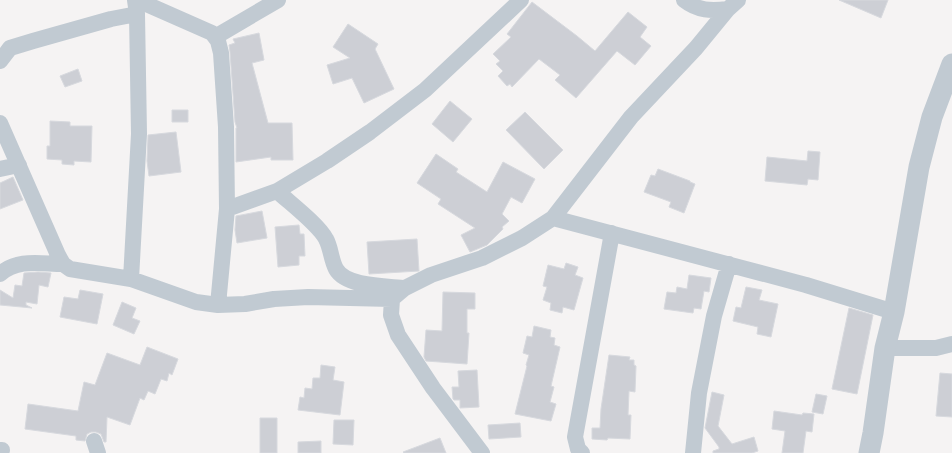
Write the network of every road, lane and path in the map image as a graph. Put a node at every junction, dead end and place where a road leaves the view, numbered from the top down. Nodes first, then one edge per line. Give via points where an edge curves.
1 (278, 0) edge
2 (521, 0) edge
3 (684, 0) edge
4 (136, 5) edge
5 (733, 5) edge
6 (214, 37) junction
7 (0, 61) edge
8 (952, 64) edge
9 (0, 123) edge
10 (19, 165) junction
11 (0, 169) edge
12 (277, 191) junction
13 (226, 208) junction
14 (553, 218) junction
15 (612, 233) junction
16 (64, 264) junction
17 (729, 264) junction
18 (0, 274) edge
19 (131, 279) junction
20 (405, 288) junction
21 (392, 299) junction
22 (218, 305) junction
23 (894, 312) junction
24 (952, 344) edge
25 (885, 348) junction
26 (482, 453) edge
27 (582, 453) edge
28 (693, 453) edge
29 (869, 453) edge

1 - 6 street
2 - 12 street via 424,90 370,132
3 - 5 street via 699,10 710,11
4 - 6 street via 196,25 212,33
4 - 7 street via 111,20 10,48
4 - 19 street via 139,134
5 - 14 street via 631,117
6 - 13 street via 222,53 226,127
8 - 23 street via 932,117 919,167
9 - 10 street
10 - 11 street
10 - 16 street
12 - 13 street
12 - 20 street via 326,239 336,269 345,279
13 - 22 street
14 - 15 street
14 - 20 street via 522,238 482,258 430,275
15 - 17 street
15 - 27 street via 575,437 578,449
16 - 18 street via 22,263 7,268
16 - 19 street via 70,269
17 - 23 street
17 - 28 street via 714,316 699,393
19 - 22 street via 196,302
20 - 21 street
21 - 22 street via 308,297
21 - 26 street via 391,315 398,335 433,388
23 - 25 street
24 - 25 street via 936,348
25 - 29 street

